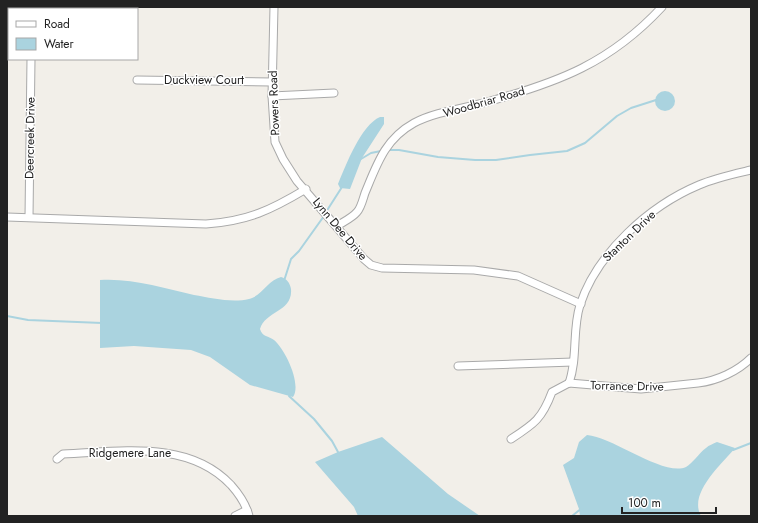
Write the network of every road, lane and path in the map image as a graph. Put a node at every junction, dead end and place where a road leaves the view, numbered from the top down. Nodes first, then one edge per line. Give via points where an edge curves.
1 (274, 7) edge
2 (662, 7) edge
3 (31, 60) edge
4 (137, 80) dead end
5 (272, 82) junction
6 (334, 93) dead end
7 (272, 96) junction
8 (751, 170) edge
9 (306, 189) junction
10 (7, 217) edge
11 (29, 217) junction
12 (337, 226) junction
13 (580, 304) junction
14 (751, 358) edge
15 (573, 362) junction
16 (458, 366) dead end
17 (569, 383) junction
18 (511, 439) dead end
19 (57, 459) dead end
20 (248, 513) edge
21 (235, 516) edge

1 - 5 street, Powers Road
2 - 12 street, Woodbriar Road via 622,45 571,75 521,93 434,116 410,126 397,135 381,154 357,212
3 - 11 street, Deercreek Drive
4 - 5 street, Duckview Court
5 - 7 street, Powers Road
6 - 7 street
7 - 9 street, Powers Road via 275,142 291,172
8 - 13 street, Stanton Drive via 699,185 674,197 651,214 608,253 591,278
9 - 11 street, Lynn Dee Drive via 269,210 230,222 206,224
9 - 12 street, Lynn Dee Drive
10 - 11 street, Lynn Dee Drive
12 - 13 street, Lynn Dee Drive via 371,265 382,268 474,270 518,276
13 - 15 street, Stanton Drive
14 - 17 street, Torrance Drive via 729,374 707,382 641,389
15 - 16 street
15 - 17 street, Stanton Drive
17 - 18 street via 552,392 545,410 534,424
19 - 20 street, Ridgemere Lane via 63,454 154,451 177,454 204,463 225,479 238,493
20 - 21 street

